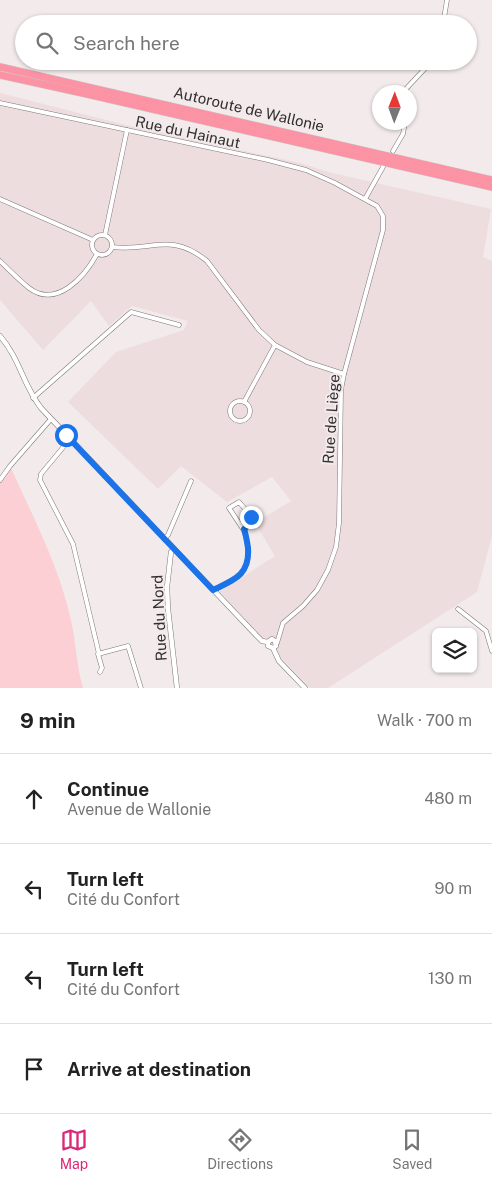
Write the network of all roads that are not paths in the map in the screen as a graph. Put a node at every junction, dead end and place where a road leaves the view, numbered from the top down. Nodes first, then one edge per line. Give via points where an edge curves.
1 (447, 0) edge
2 (444, 15) edge
3 (0, 62) edge
4 (0, 67) edge
5 (15, 68) edge
6 (15, 70) edge
7 (17, 70) edge
8 (424, 70) edge
9 (0, 75) edge
10 (0, 79) edge
11 (25, 80) junction
12 (410, 85) edge
13 (0, 103) edge
14 (127, 130) junction
15 (404, 130) edge
16 (393, 151) dead end
17 (383, 167) dead end
18 (492, 180) edge
19 (492, 188) edge
20 (0, 199) edge
21 (365, 199) junction
22 (104, 235) junction
23 (93, 240) junction
24 (112, 247) junction
25 (97, 254) junction
26 (0, 261) edge
27 (179, 325) dead end
28 (0, 336) edge
29 (6, 343) junction
30 (275, 345) junction
31 (0, 346) edge
32 (344, 374) junction
33 (33, 398) junction
34 (244, 402) junction
35 (51, 418) junction
36 (70, 440) junction
37 (0, 480) edge
38 (191, 481) dead end
39 (244, 529) junction
40 (164, 539) junction
41 (174, 549) junction
42 (213, 590) junction
43 (458, 610) dead end
44 (273, 641) junction
45 (273, 648) junction
46 (492, 651) edge
47 (99, 654) junction
48 (100, 672) dead end
49 (141, 688) edge
50 (176, 688) edge
51 (305, 688) edge

1 - 2 street
3 - 5 highway
4 - 6 highway, Autoroute de Wallonie
7 - 18 highway, Autoroute de Wallonie
8 - 12 street
9 - 11 highway, Autoroute de Wallonie
10 - 11 highway
11 - 19 highway, Autoroute de Wallonie
13 - 14 street, Rue du Hainaut
14 - 21 street, Rue du Hainaut via 306,170
14 - 22 street
15 - 16 street
17 - 21 street
20 - 23 street
21 - 32 street, Rue de Liège via 377,206 383,216 383,230
22 - 23 street
22 - 24 street via 112,241
23 - 25 street via 92,246
24 - 25 street via 107,254
24 - 30 street via 172,244 196,252
25 - 26 street via 80,279 61,292 50,294 30,289
27 - 33 street via 131,312
28 - 29 street
29 - 31 street
29 - 33 street via 14,353
30 - 32 street via 307,362
30 - 34 street
32 - 44 street, Rue de Liège via 336,547 317,590 284,623
33 - 35 street
34 - 34 street via 238,401 230,408 234,420 240,422 248,417 250,409
35 - 36 street
35 - 37 street
36 - 40 street
36 - 47 street via 40,480 73,544
38 - 40 street
39 - 39 street via 250,524 251,517 240,502 229,508
39 - 42 street via 248,555 245,568 233,580
40 - 41 street
41 - 42 street
41 - 50 street, Rue du Nord via 167,587
42 - 44 street via 262,641
43 - 46 street via 486,631
44 - 45 street
44 - 45 street via 269,647
45 - 51 street via 280,661
47 - 48 street
47 - 49 street via 128,646

